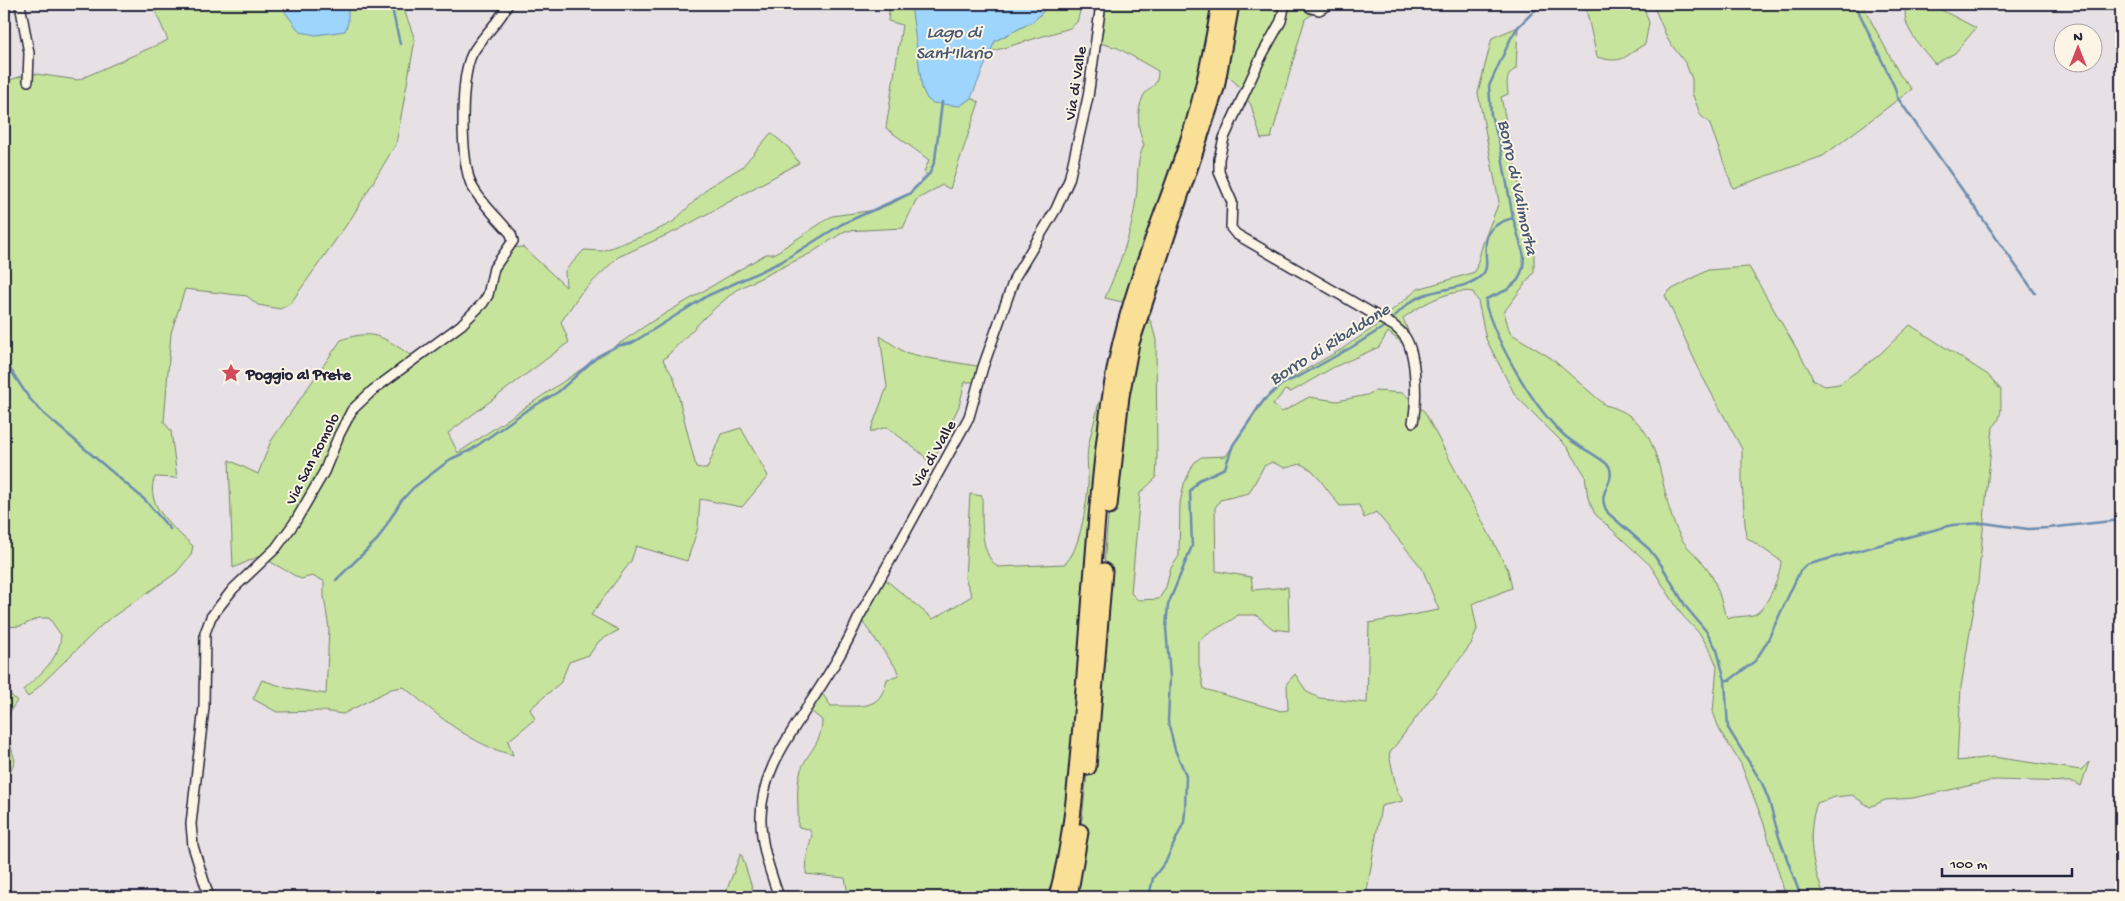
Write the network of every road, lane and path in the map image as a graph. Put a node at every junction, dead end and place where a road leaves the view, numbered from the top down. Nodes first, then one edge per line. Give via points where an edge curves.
1 (20, 4) edge
2 (508, 4) edge
3 (1101, 4) edge
4 (1220, 4) edge
5 (1231, 4) edge
6 (1285, 4) edge
7 (1306, 4) edge
8 (1330, 4) edge
9 (28, 81) dead end
10 (1413, 422) dead end
11 (209, 897) edge
12 (779, 897) edge
13 (1057, 897) edge
14 (1069, 897) edge

1 - 9 street via 29,54
2 - 11 street, Via San Romolo via 472,54 467,69 463,133 466,169 473,187 511,234 513,241 494,268 488,295 461,325 373,390 352,410 324,472 295,522 276,548 233,589 212,617 205,633 204,707 191,824 193,846
3 - 12 street, Via di Valle via 1088,97 1069,180 1016,277 984,365 970,417 847,644 778,752 764,785 762,841
4 - 13 highway via 1206,84 1139,278 1116,364 1106,428 1073,816
5 - 14 highway via 1216,88 1147,290 1127,364 1106,539 1094,710 1082,819
6 - 10 street via 1281,20 1236,111 1221,152 1219,172 1232,202 1231,228 1236,234 1389,322 1405,336 1413,360
7 - 8 street via 1319,10

